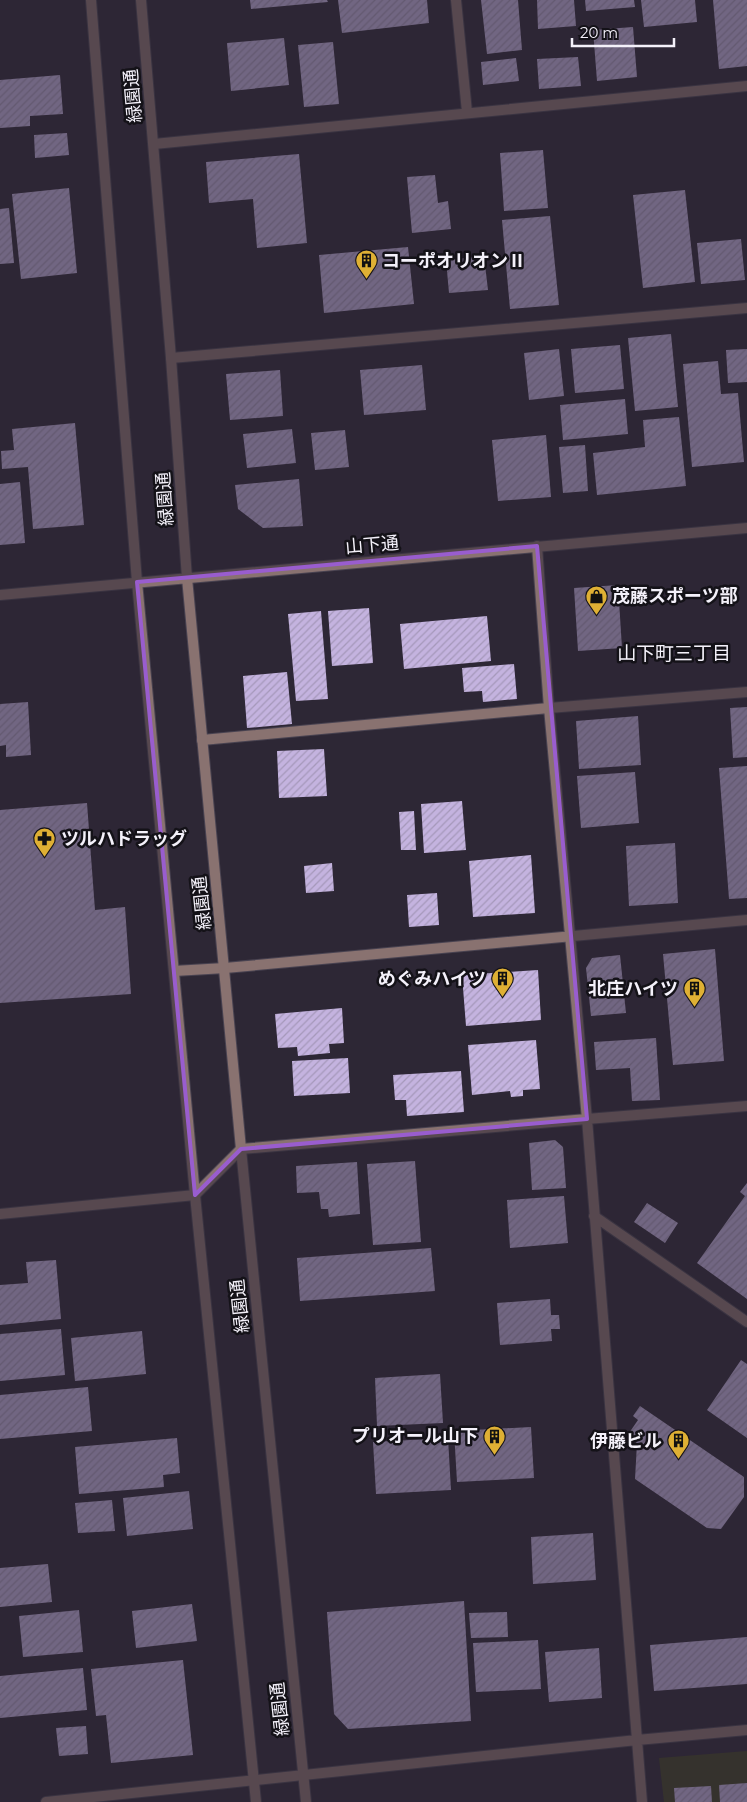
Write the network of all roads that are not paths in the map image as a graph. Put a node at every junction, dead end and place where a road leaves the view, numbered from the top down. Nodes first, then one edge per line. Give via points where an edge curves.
1 (91, 0) edge
2 (141, 0) edge
3 (456, 0) edge
4 (747, 86) edge
5 (467, 112) junction
6 (154, 144) junction
7 (747, 308) edge
8 (171, 358) junction
9 (747, 528) edge
10 (537, 546) junction
11 (187, 578) junction
12 (138, 582) junction
13 (0, 595) edge
14 (747, 692) edge
15 (549, 708) junction
16 (202, 740) junction
17 (747, 920) edge
18 (569, 937) junction
19 (225, 968) junction
20 (174, 971) junction
21 (747, 1106) edge
22 (587, 1118) junction
23 (241, 1149) junction
24 (195, 1195) junction
25 (0, 1214) edge
26 (594, 1216) junction
27 (747, 1322) edge
28 (747, 1730) edge
29 (637, 1740) junction
30 (304, 1776) junction
31 (254, 1779) junction
32 (46, 1802) edge
33 (256, 1802) edge
34 (306, 1802) edge
35 (642, 1802) edge

1 - 12 street, 緑園通
2 - 6 street, 緑園通
3 - 5 street
4 - 5 street
5 - 6 street
6 - 8 street, 緑園通
7 - 8 street
8 - 11 street, 緑園通
9 - 10 street, 山下通
10 - 11 street, 山下通
10 - 15 street
11 - 12 street, 山下通
11 - 16 street, 緑園通
12 - 13 street, 山下通
12 - 20 street, 緑園通
14 - 15 street
15 - 16 street
15 - 18 street
16 - 19 street, 緑園通
17 - 18 street
18 - 19 street
18 - 22 street
19 - 20 street
19 - 23 street, 緑園通
20 - 24 street, 緑園通
21 - 22 street
22 - 23 street
22 - 26 street
23 - 24 street
23 - 30 street, 緑園通
24 - 25 street
24 - 31 street, 緑園通
26 - 27 street
26 - 29 street
28 - 29 street
29 - 30 street
29 - 35 street
30 - 31 street
30 - 34 street, 緑園通
31 - 32 street
31 - 33 street, 緑園通

